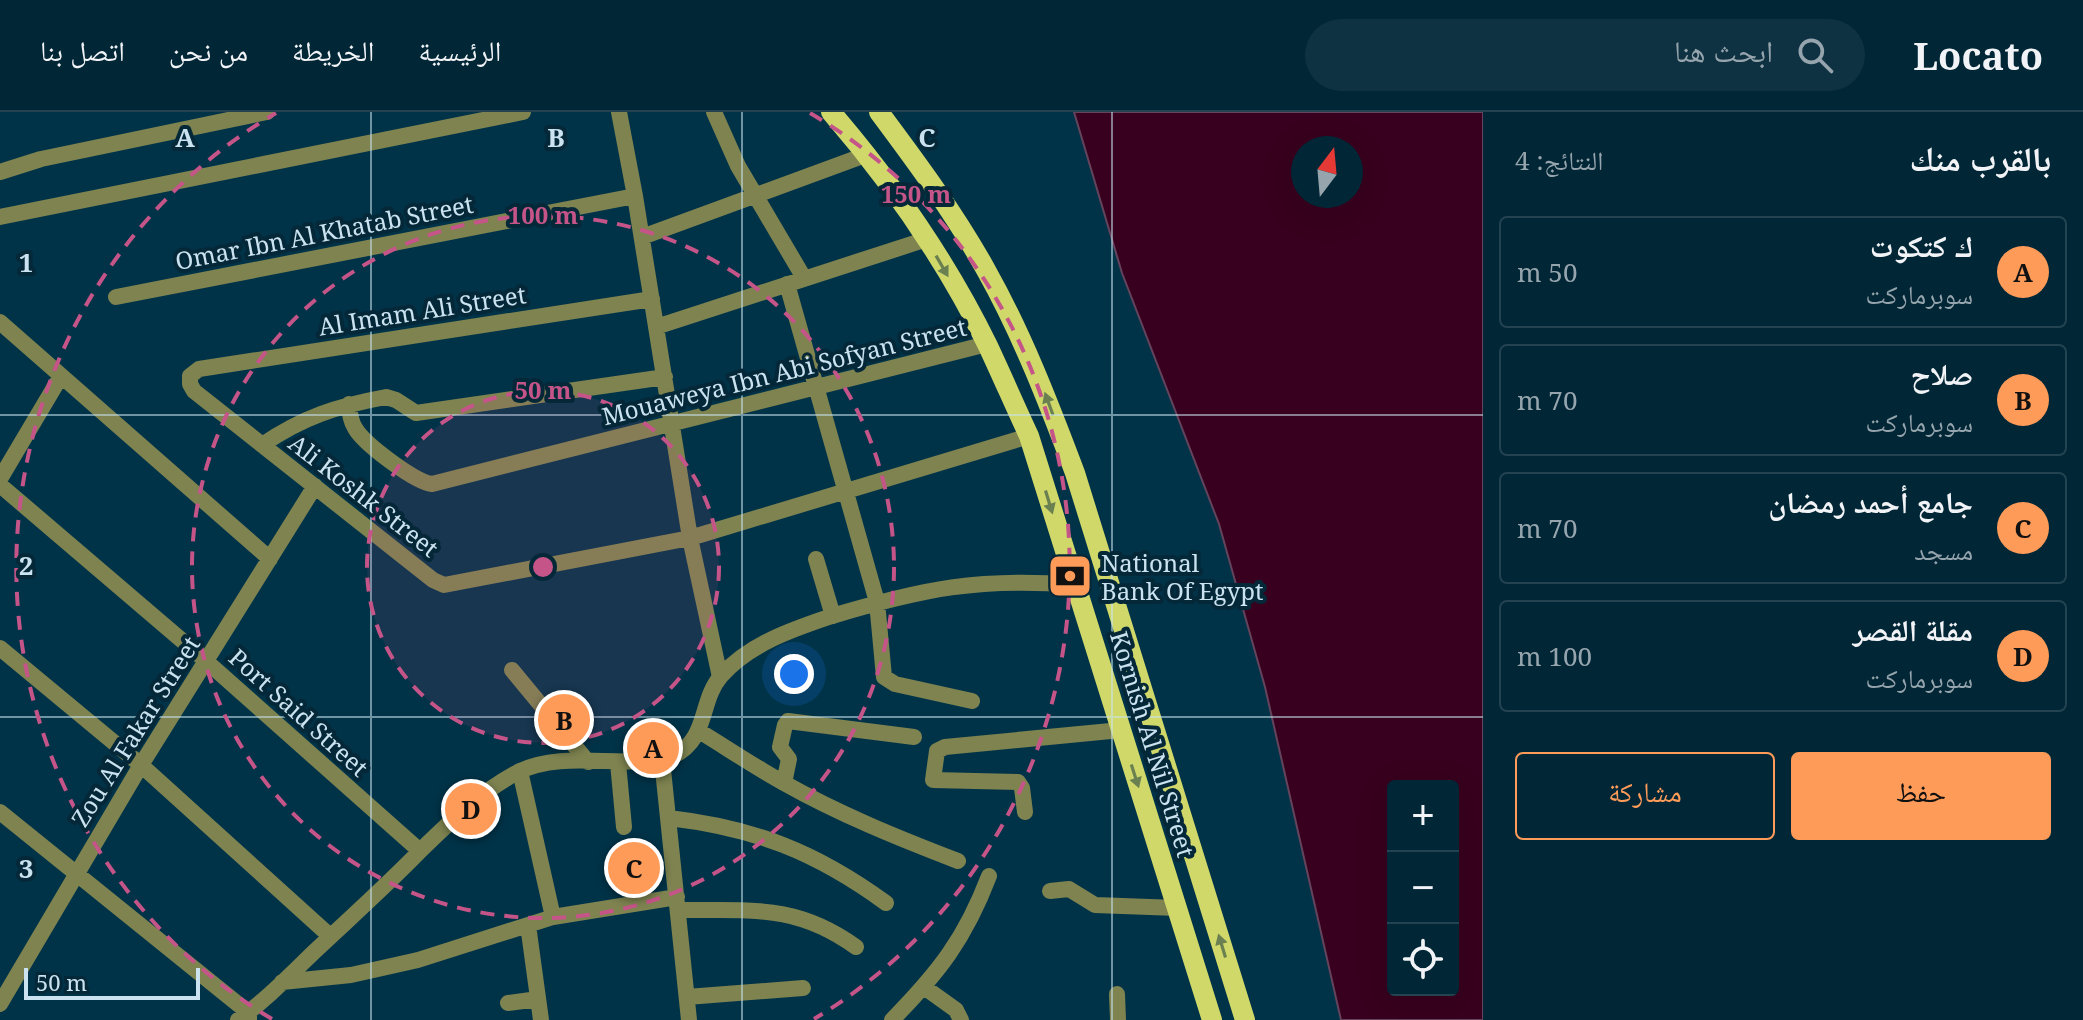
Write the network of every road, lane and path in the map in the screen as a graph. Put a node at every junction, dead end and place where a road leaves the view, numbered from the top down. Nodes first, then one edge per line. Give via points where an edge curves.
1 (267, 112) edge
2 (523, 112) edge
3 (619, 112) edge
4 (714, 112) edge
5 (831, 112) edge
6 (879, 112) edge
7 (868, 154) junction
8 (0, 172) edge
9 (635, 196) junction
10 (754, 196) junction
11 (0, 217) edge
12 (642, 237) junction
13 (927, 239) junction
14 (804, 278) junction
15 (787, 284) junction
16 (116, 297) dead end
17 (652, 299) junction
18 (0, 322) edge
19 (656, 327) junction
20 (987, 344) junction
21 (199, 369) joint
22 (61, 376) junction
23 (665, 377) junction
24 (818, 388) junction
25 (349, 404) junction
26 (672, 425) junction
27 (1029, 436) junction
28 (262, 445) junction
29 (0, 482) edge
30 (315, 486) junction
31 (847, 490) junction
32 (690, 538) junction
33 (270, 559) junction
34 (816, 559) dead end
35 (1075, 585) junction
36 (877, 602) junction
37 (833, 616) junction
38 (0, 648) edge
39 (206, 661) junction
40 (512, 670) dead end
41 (720, 677) junction
42 (972, 701) dead end
43 (1121, 730) junction
44 (699, 731) junction
45 (914, 737) dead end
46 (662, 760) junction
47 (588, 762) junction
48 (618, 763) junction
49 (141, 765) junction
50 (520, 771) junction
51 (784, 783) junction
52 (0, 812) edge
53 (1025, 812) dead end
54 (669, 818) junction
55 (624, 827) dead end
56 (420, 851) junction
57 (958, 861) dead end
58 (76, 873) junction
59 (989, 876) dead end
60 (1050, 891) dead end
61 (886, 903) dead end
62 (677, 904) junction
63 (1177, 908) junction
64 (553, 917) junction
65 (528, 925) junction
66 (330, 936) junction
67 (856, 947) dead end
68 (282, 982) junction
69 (924, 987) junction
70 (803, 988) dead end
71 (1117, 994) dead end
72 (687, 997) junction
73 (538, 999) junction
74 (1, 1000) edge
75 (508, 1003) dead end
76 (245, 1018) edge
77 (541, 1020) edge
78 (689, 1020) edge
79 (892, 1020) edge
80 (961, 1020) edge
81 (1118, 1020) edge
82 (1212, 1020) edge
83 (1245, 1020) edge

1 - 8 street
2 - 11 street
3 - 9 street
4 - 10 street
5 - 7 main road, Kornish Al Nil Street
83 -> 6 main road, Kornish Al Nil Street via 1075,473 1044,391 986,271 936,189
7 - 10 street
7 - 13 main road, Kornish Al Nil Street
9 - 12 street
9 - 16 street, Omar Ibn Al Khatab Street
10 - 12 street
10 - 14 street
12 - 17 street
13 - 14 street
13 -> 20 main road, Kornish Al Nil Street
14 - 15 street
15 - 19 street
15 - 24 street
17 - 19 street
17 - 21 street, Al Imam Ali Street
18 - 22 street
19 - 23 street
20 - 24 street, Mouaweya Ibn Abi Sofyan Street
20 - 27 main road, Kornish Al Nil Street
21 - 28 street, Ali Koshk Street via 189,380 194,391
22 - 29 street
22 - 33 street
23 - 25 street via 416,413 391,398
23 - 26 street
24 - 26 street, Mouaweya Ibn Abi Sofyan Street
24 - 31 street
25 - 26 street, Mouaweya Ibn Abi Sofyan Street via 356,431 428,484
25 - 28 street via 318,413
26 - 32 street
27 - 31 street, Ali Koshk Street
27 -> 35 main road, Kornish Al Nil Street
28 - 30 street, Ali Koshk Street
29 - 39 street, Port Said Street
30 - 32 street, Ali Koshk Street via 444,585
30 - 33 street, Zou Al Fakar Street
31 - 32 street, Ali Koshk Street
31 - 36 street
32 - 41 street
33 - 39 street, Zou Al Fakar Street
34 - 37 street
35 - 36 street via 969,584
35 - 43 main road, Kornish Al Nil Street
36 - 37 street
36 - 42 street via 887,681
37 - 41 street via 761,645
38 - 49 street
39 - 49 street, Zou Al Fakar Street
39 - 56 street, Port Said Street
40 - 47 street
41 - 44 street
43 - 53 street via 937,751 933,780 1018,782
43 -> 63 main road, Kornish Al Nil Street
44 - 46 street via 684,749
44 - 51 street
45 - 51 street via 788,721 780,747 789,759
46 - 48 street
46 - 54 street
47 - 48 street
47 - 50 street via 542,764
48 - 55 street
49 - 58 street, Zou Al Fakar Street
49 - 66 street
50 - 56 street via 466,807
50 - 64 street
51 - 57 street
52 - 58 street
54 - 61 street via 784,843 831,866
54 - 62 street
56 - 66 street
58 - 74 street, Zou Al Fakar Street
58 - 76 street
59 - 69 street via 963,935
60 - 63 street via 1069,889 1095,905
62 - 64 street
62 - 67 street via 792,915 815,922
62 - 72 street
63 - 82 main road, Kornish Al Nil Street
64 - 65 street
65 - 68 street via 418,960 351,975
65 - 73 street
66 - 68 street
68 - 76 street
69 - 79 street
69 - 80 street via 956,1010
70 - 72 street
71 - 81 street
72 - 78 street
73 - 75 street
73 - 77 street

